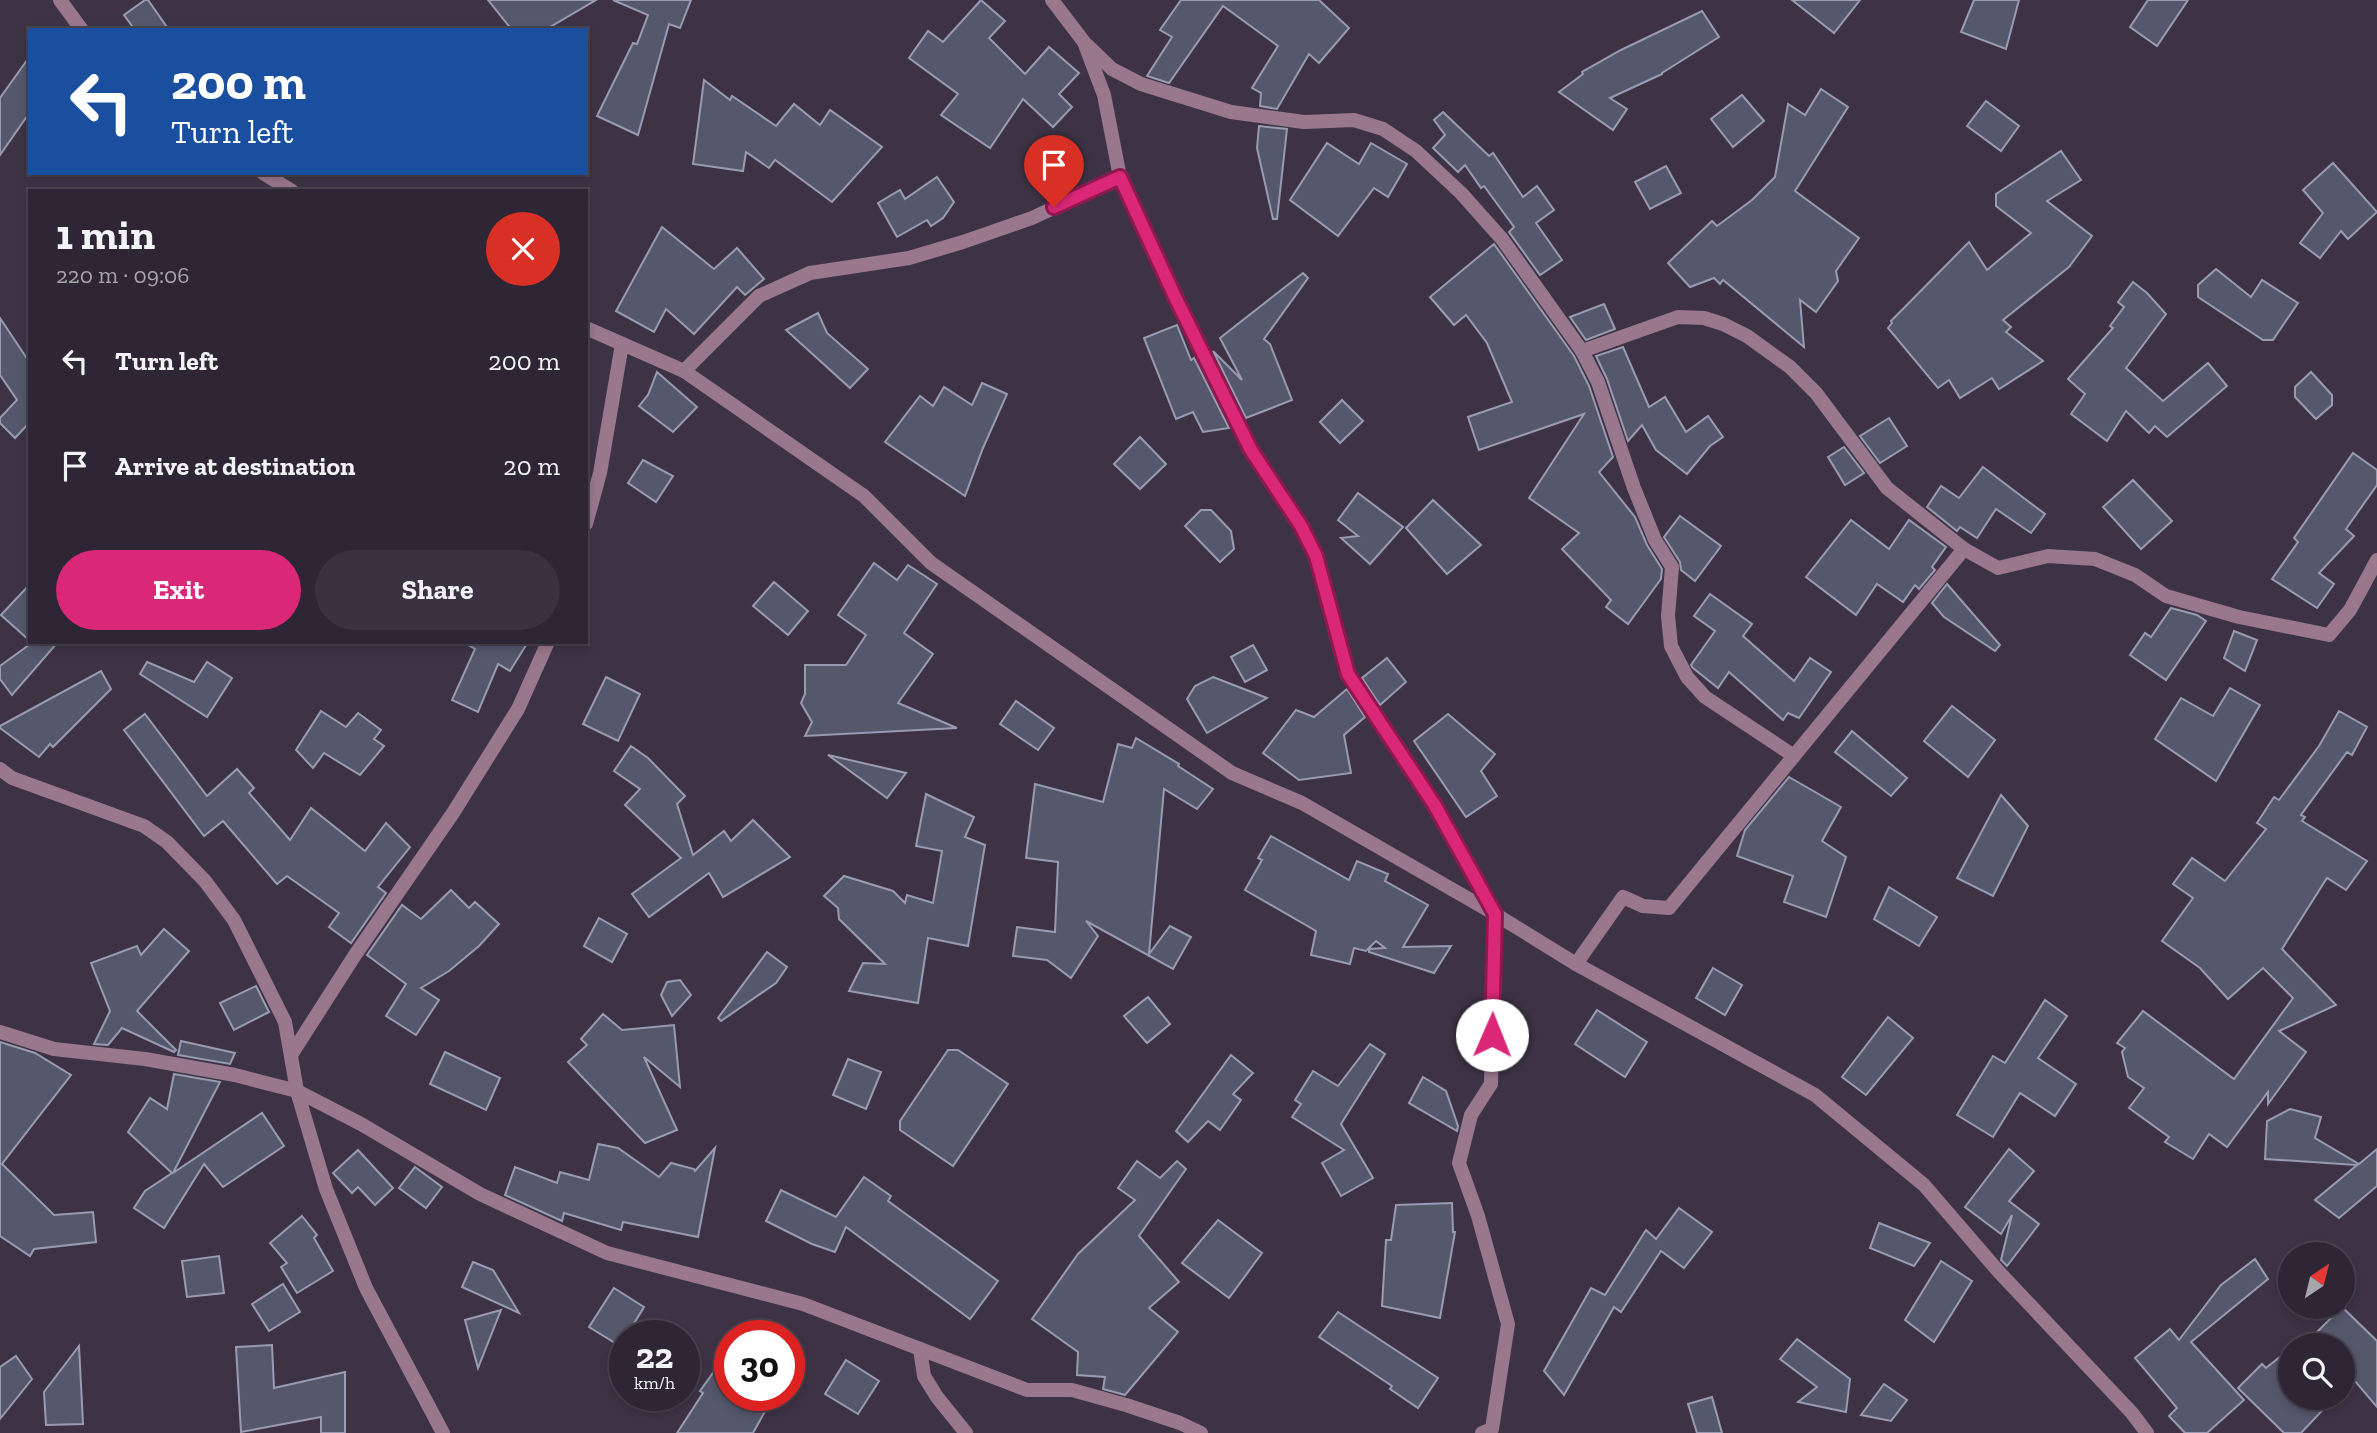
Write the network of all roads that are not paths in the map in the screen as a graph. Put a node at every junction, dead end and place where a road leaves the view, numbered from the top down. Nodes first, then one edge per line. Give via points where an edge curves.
1 (60, 0) edge
2 (1052, 0) edge
3 (81, 28) edge
4 (1084, 42) junction
5 (266, 175) edge
6 (1120, 177) junction
7 (289, 189) edge
8 (588, 329) edge
9 (622, 344) junction
10 (1582, 351) junction
11 (684, 372) junction
12 (588, 517) edge
13 (1964, 548) junction
14 (2377, 560) edge
15 (547, 644) edge
16 (1794, 756) junction
17 (0, 769) edge
18 (1495, 914) junction
19 (1576, 964) junction
20 (0, 1032) edge
21 (291, 1055) junction
22 (297, 1091) junction
23 (920, 1349) junction
24 (1489, 1432) edge
25 (443, 1433) edge
26 (966, 1433) edge
27 (1201, 1433) edge
28 (2147, 1433) edge

1 - 3 street
2 - 4 street
4 - 6 street via 1104,95
4 - 10 street via 1112,69 1142,84 1231,112 1304,122 1353,120 1383,130 1416,151 1461,193 1502,239
5 - 7 street
6 - 11 street via 1032,218 963,242 908,258 810,274 760,296
6 - 18 street via 1251,450 1316,556 1348,674 1434,804
8 - 9 street
9 - 11 street
9 - 12 street
10 - 13 street via 1678,317 1704,318 1747,336 1816,393 1887,488
10 - 16 street via 1598,382 1655,540 1672,567 1671,646 1687,677 1705,697
11 - 18 street via 864,496 931,562 1232,773 1302,803
13 - 14 street via 1998,568 2048,556 2095,559 2135,575 2166,596 2329,635 2350,610
13 - 16 street
15 - 21 street via 511,720
16 - 19 street via 1669,908 1643,906 1623,897
17 - 21 street via 23,782 144,825 167,842 234,920 285,1022
18 - 19 street
18 - 24 street via 1491,1084 1471,1115 1459,1163 1508,1324
19 - 28 street via 1815,1095 1924,1185
20 - 22 street via 54,1049 235,1074
21 - 22 street
22 - 23 street via 480,1194 607,1253 803,1304
22 - 25 street via 326,1189 366,1288
23 - 26 street via 923,1376
23 - 27 street via 1027,1390 1072,1390

